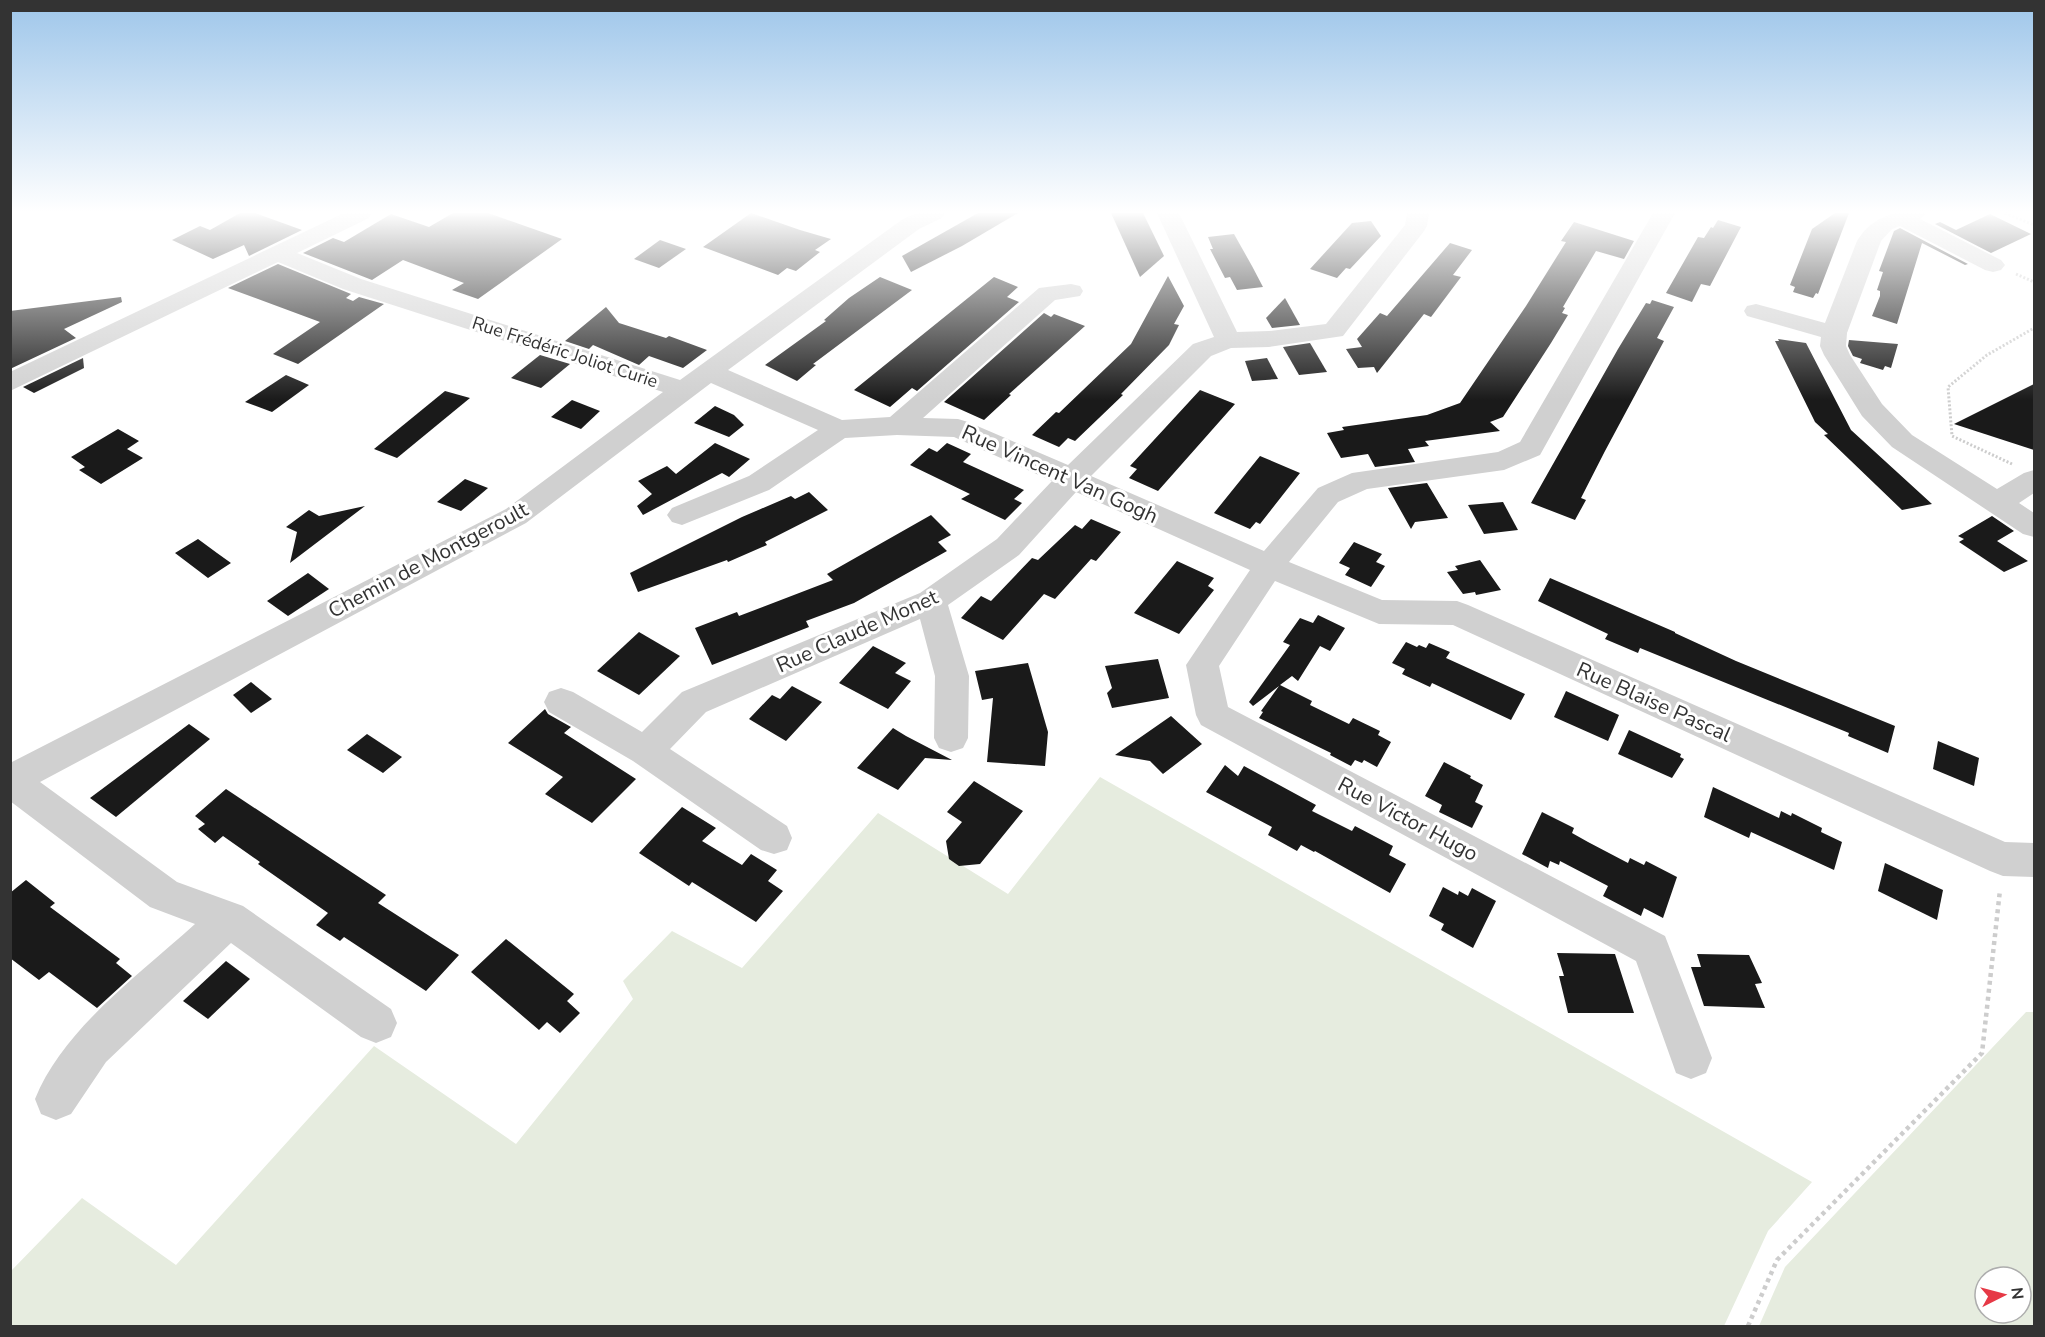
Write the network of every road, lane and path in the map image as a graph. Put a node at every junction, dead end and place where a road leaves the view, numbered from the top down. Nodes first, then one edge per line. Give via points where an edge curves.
1 (231, 275) edge
2 (331, 275) edge
3 (841, 275) edge
4 (1197, 275) edge
5 (1377, 275) edge
6 (1628, 275) edge
7 (1856, 275) edge
8 (1071, 291) dead end
9 (1756, 311) dead end
10 (2034, 328) edge
11 (1833, 333) junction
12 (1228, 340) junction
13 (710, 372) junction
14 (10, 383) edge
15 (684, 390) junction
16 (897, 426) junction
17 (839, 429) junction
18 (2024, 472) edge
19 (1071, 479) junction
20 (1997, 503) junction
21 (682, 515) dead end
22 (2034, 527) edge
23 (1269, 566) junction
24 (932, 601) junction
25 (561, 702) dead end
26 (951, 738) dead end
27 (645, 751) junction
28 (10, 780) edge
29 (774, 838) dead end
30 (2019, 860) edge
31 (229, 920) junction
32 (376, 1023) dead end
33 (1691, 1058) dead end
34 (56, 1100) dead end
35 (1748, 1326) edge

1 - 14 street
2 - 15 street, Rue Frédéric Joliot Curie
3 - 13 street, Chemin de Montgeroult
4 - 12 street
5 - 12 street via 1334,331
6 - 23 street, Rue Victor Hugo via 1530,448 1504,461 1362,480 1328,495
7 - 11 street
8 - 16 street via 1048,293
9 - 11 street
10 - 18 path via 1987,355 1948,387 1952,435
11 - 20 street via 1837,355 1887,428
12 - 19 street, Rue Claude Monet via 1202,350
13 - 15 street, Chemin de Montgeroult
13 - 17 street, Rue Vincent Van Gogh
15 - 28 street, Chemin de Montgeroult via 516,516
16 - 17 street, Rue Vincent Van Gogh
16 - 19 street, Rue Vincent Van Gogh via 958,428
17 - 21 street via 759,483
18 - 20 street
19 - 23 street, Rue Vincent Van Gogh
19 - 24 street, Rue Claude Monet via 1008,546
20 - 22 street
23 - 30 street, Rue Blaise Pascal via 1379,612 1457,613
23 - 33 street, Rue Victor Hugo via 1202,665 1213,715 1652,949
24 - 26 street via 952,676
24 - 27 street, Rue Claude Monet via 694,702
25 - 27 street
27 - 29 street
28 - 31 street via 164,896
30 - 35 path via 1982,1053 1777,1260
31 - 32 street
31 - 34 street via 91,1047

